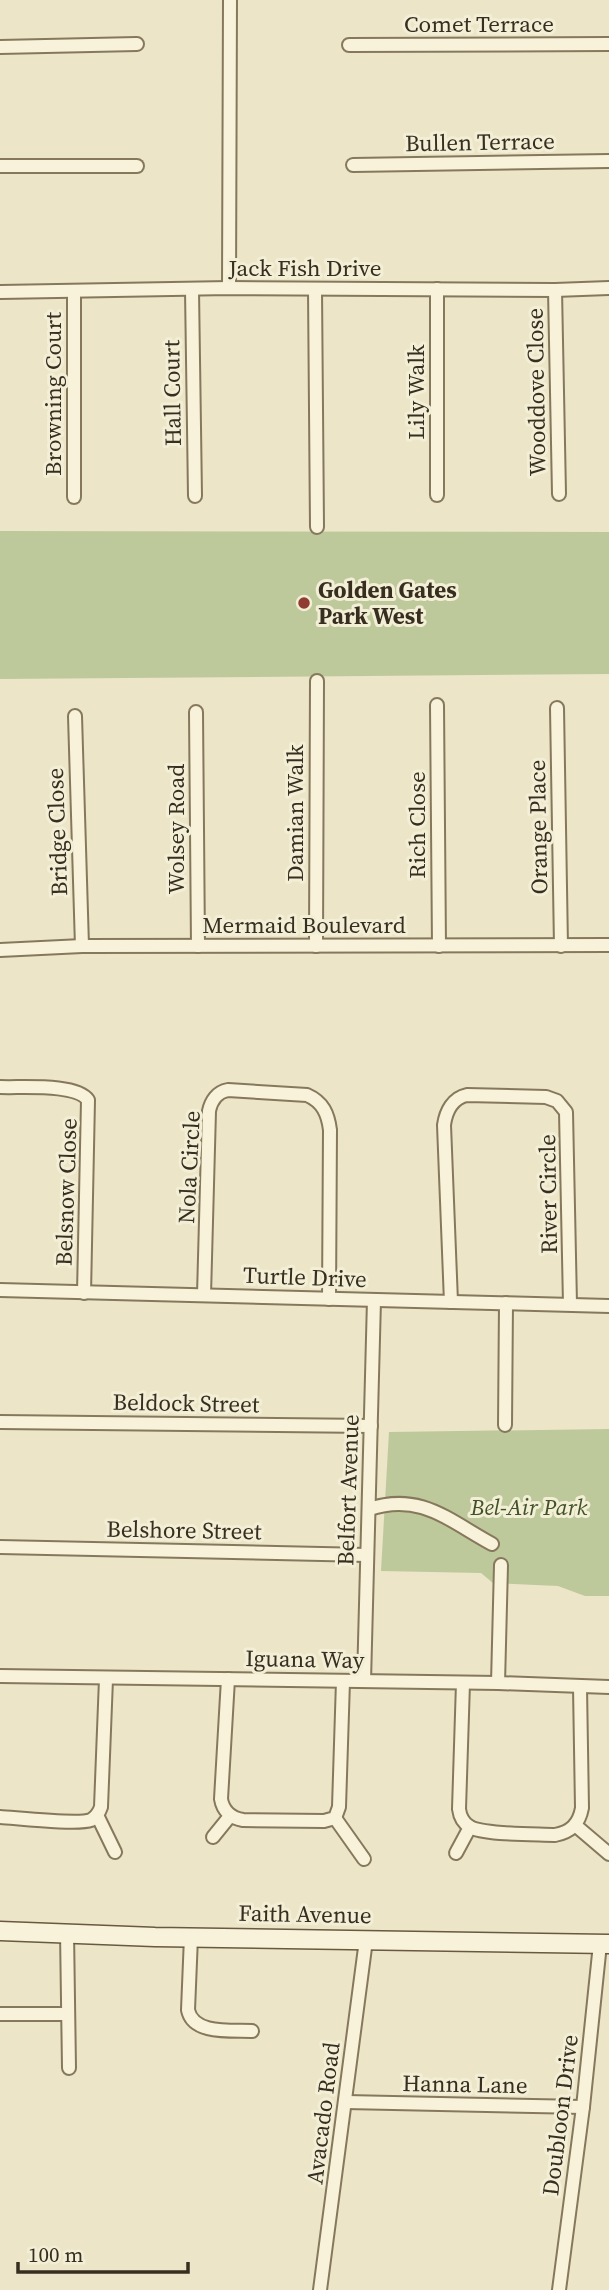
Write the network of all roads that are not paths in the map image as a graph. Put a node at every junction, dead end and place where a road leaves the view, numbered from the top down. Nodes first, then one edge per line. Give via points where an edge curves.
1 (230, 0) edge
2 (137, 44) dead end
3 (609, 44) edge
4 (349, 45) dead end
5 (0, 47) edge
6 (609, 161) edge
7 (353, 165) dead end
8 (0, 166) edge
9 (137, 166) dead end
10 (229, 288) junction
11 (609, 288) edge
12 (315, 289) junction
13 (437, 289) junction
14 (191, 290) junction
15 (555, 290) junction
16 (74, 291) junction
17 (0, 292) edge
18 (559, 494) dead end
19 (438, 495) dead end
20 (195, 496) dead end
21 (74, 497) dead end
22 (317, 527) dead end
23 (317, 681) dead end
24 (437, 705) dead end
25 (557, 708) dead end
26 (197, 712) dead end
27 (75, 716) dead end
28 (82, 946) junction
29 (198, 946) junction
30 (316, 946) junction
31 (439, 946) junction
32 (561, 946) junction
33 (609, 946) edge
34 (0, 950) edge
35 (0, 1087) edge
36 (0, 1290) edge
37 (83, 1293) junction
38 (204, 1295) junction
39 (329, 1299) junction
40 (374, 1300) junction
41 (451, 1302) junction
42 (506, 1303) junction
43 (570, 1304) junction
44 (609, 1306) edge
45 (0, 1422) edge
46 (505, 1425) dead end
47 (371, 1426) junction
48 (369, 1509) junction
49 (492, 1544) dead end
50 (0, 1547) edge
51 (368, 1555) junction
52 (501, 1565) dead end
53 (0, 1676) edge
54 (106, 1679) junction
55 (228, 1679) junction
56 (343, 1681) junction
57 (364, 1681) junction
58 (463, 1683) junction
59 (498, 1683) junction
60 (580, 1686) junction
61 (609, 1687) edge
62 (97, 1815) junction
63 (230, 1815) junction
64 (0, 1817) edge
65 (335, 1818) junction
66 (575, 1825) junction
67 (470, 1827) junction
68 (213, 1837) dead end
69 (115, 1852) dead end
70 (456, 1853) dead end
71 (609, 1854) edge
72 (364, 1859) dead end
73 (0, 1931) edge
74 (67, 1933) junction
75 (191, 1937) junction
76 (366, 1940) junction
77 (604, 1944) edge
78 (0, 2014) edge
79 (68, 2014) junction
80 (252, 2031) dead end
81 (69, 2068) dead end
82 (346, 2102) junction
83 (583, 2107) junction
84 (320, 2290) edge
85 (559, 2290) edge

1 - 10 street
2 - 5 street
3 - 4 street, Comet Terrace
6 - 7 street, Bullen Terrace
8 - 9 street
10 - 12 street, Jack Fish Drive
10 - 14 street, Jack Fish Drive
11 - 15 street, Jack Fish Drive
12 - 13 street, Jack Fish Drive
12 - 22 street
13 - 15 street, Jack Fish Drive
13 - 19 street, Lily Walk
14 - 16 street, Jack Fish Drive
14 - 20 street, Hall Court
15 - 18 street, Wooddove Close
16 - 17 street, Jack Fish Drive
16 - 21 street, Browning Court
23 - 30 street, Damian Walk
24 - 31 street, Rich Close
25 - 32 street, Orange Place
26 - 29 street, Wolsey Road
27 - 28 street, Bridge Close
28 - 29 street, Mermaid Boulevard
28 - 34 street, Mermaid Boulevard
29 - 30 street, Mermaid Boulevard
30 - 31 street, Mermaid Boulevard
31 - 32 street, Mermaid Boulevard
32 - 33 street, Mermaid Boulevard
35 - 37 street, Belsnow Close via 71,1090 88,1100
36 - 37 street, Turtle Drive
37 - 38 street, Turtle Drive
38 - 39 street, Turtle Drive
38 - 39 street, Nola Circle via 209,1111 216,1098 228,1090 307,1095 326,1111 330,1130
39 - 40 street, Turtle Drive
40 - 41 street, Turtle Drive
40 - 47 street, Belfort Avenue
41 - 42 street, Turtle Drive
41 - 43 street, River Circle via 446,1115 455,1100 464,1096 527,1096 554,1100 568,1117
42 - 43 street, Turtle Drive
42 - 46 street
43 - 44 street, Turtle Drive
45 - 47 street, Beldock Street
47 - 48 street, Belfort Avenue
48 - 49 street via 405,1503 426,1507
48 - 51 street, Belfort Avenue
50 - 51 street, Belshore Street
51 - 57 street, Belfort Avenue
52 - 59 street
53 - 54 street, Iguana Way
54 - 55 street, Iguana Way
54 - 62 street
55 - 56 street, Iguana Way
55 - 63 street via 221,1799
56 - 57 street, Iguana Way
56 - 65 street
57 - 58 street, Iguana Way
58 - 59 street, Iguana Way
58 - 67 street via 459,1809
59 - 60 street, Iguana Way
60 - 61 street, Iguana Way
60 - 66 street via 583,1804
62 - 64 street via 77,1821
62 - 69 street
63 - 65 street via 243,1820
63 - 68 street
65 - 72 street
66 - 67 street via 555,1835
66 - 71 street
67 - 70 street
73 - 74 street, Faith Avenue
74 - 75 street, Faith Avenue
74 - 79 street
75 - 76 street, Faith Avenue
75 - 80 street via 189,2018 200,2026
76 - 77 street, Faith Avenue
76 - 82 street, Avacado Road
77 - 83 street, Doubloon Drive
78 - 79 street
79 - 81 street
82 - 83 street, Hanna Lane
82 - 84 street, Avacado Road
83 - 85 street, Doubloon Drive

